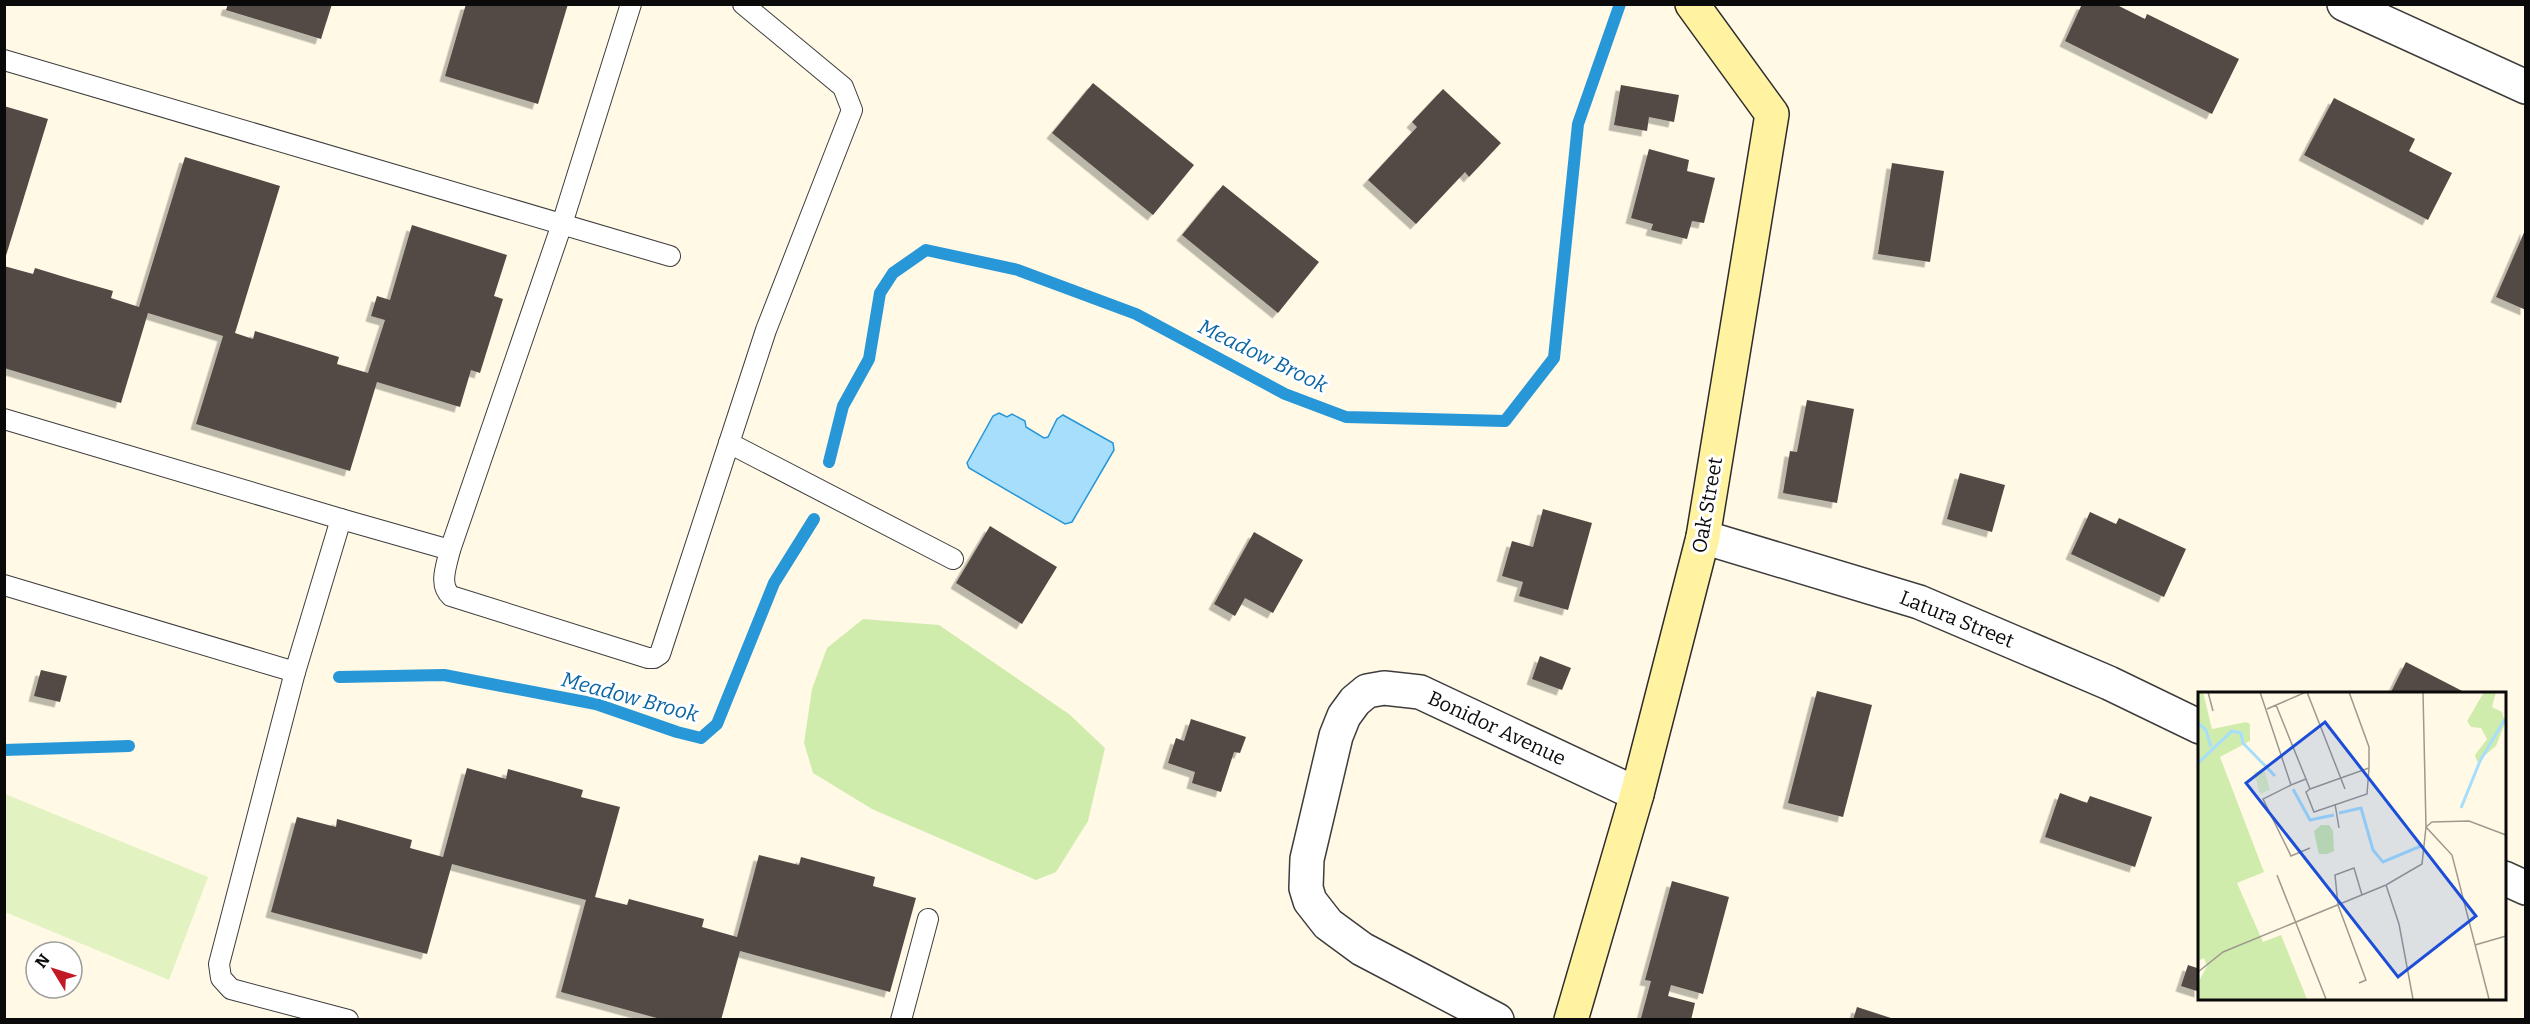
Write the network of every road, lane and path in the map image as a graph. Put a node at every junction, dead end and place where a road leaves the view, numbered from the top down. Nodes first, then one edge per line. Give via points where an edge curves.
1 (631, 4) edge
2 (743, 4) edge
3 (1692, 4) edge
4 (2344, 4) edge
5 (4, 60) edge
6 (2526, 87) edge
7 (562, 224) junction
8 (670, 256) dead end
9 (4, 419) edge
10 (729, 443) junction
11 (341, 519) junction
12 (1703, 537) junction
13 (450, 550) junction
14 (953, 558) dead end
15 (4, 585) edge
16 (295, 672) junction
17 (2198, 726) edge
18 (1637, 794) junction
19 (2506, 878) edge
20 (2526, 888) edge
21 (928, 919) dead end
22 (348, 1020) edge
23 (901, 1020) edge
24 (1497, 1020) edge
25 (1571, 1020) edge

1 - 7 lane
2 - 10 lane via 843,87 852,110 766,330
3 - 12 street, Oak Street via 1772,114
4 - 6 street
5 - 7 lane
7 - 8 lane
7 - 13 lane
9 - 11 lane
10 - 13 lane via 660,654 654,658 451,596 443,583
10 - 14 lane
11 - 13 lane
11 - 16 lane
12 - 17 street, Latura Street via 1919,602 2090,674
12 - 18 street, Oak Street
15 - 16 lane
16 - 22 lane via 219,964 221,978 231,989
18 - 24 street, Bonidor Avenue via 1420,692 1384,688 1367,691 1344,716 1307,859 1306,888 1311,901 1328,924 1362,949
18 - 25 street, Oak Street
19 - 20 street
21 - 23 lane

